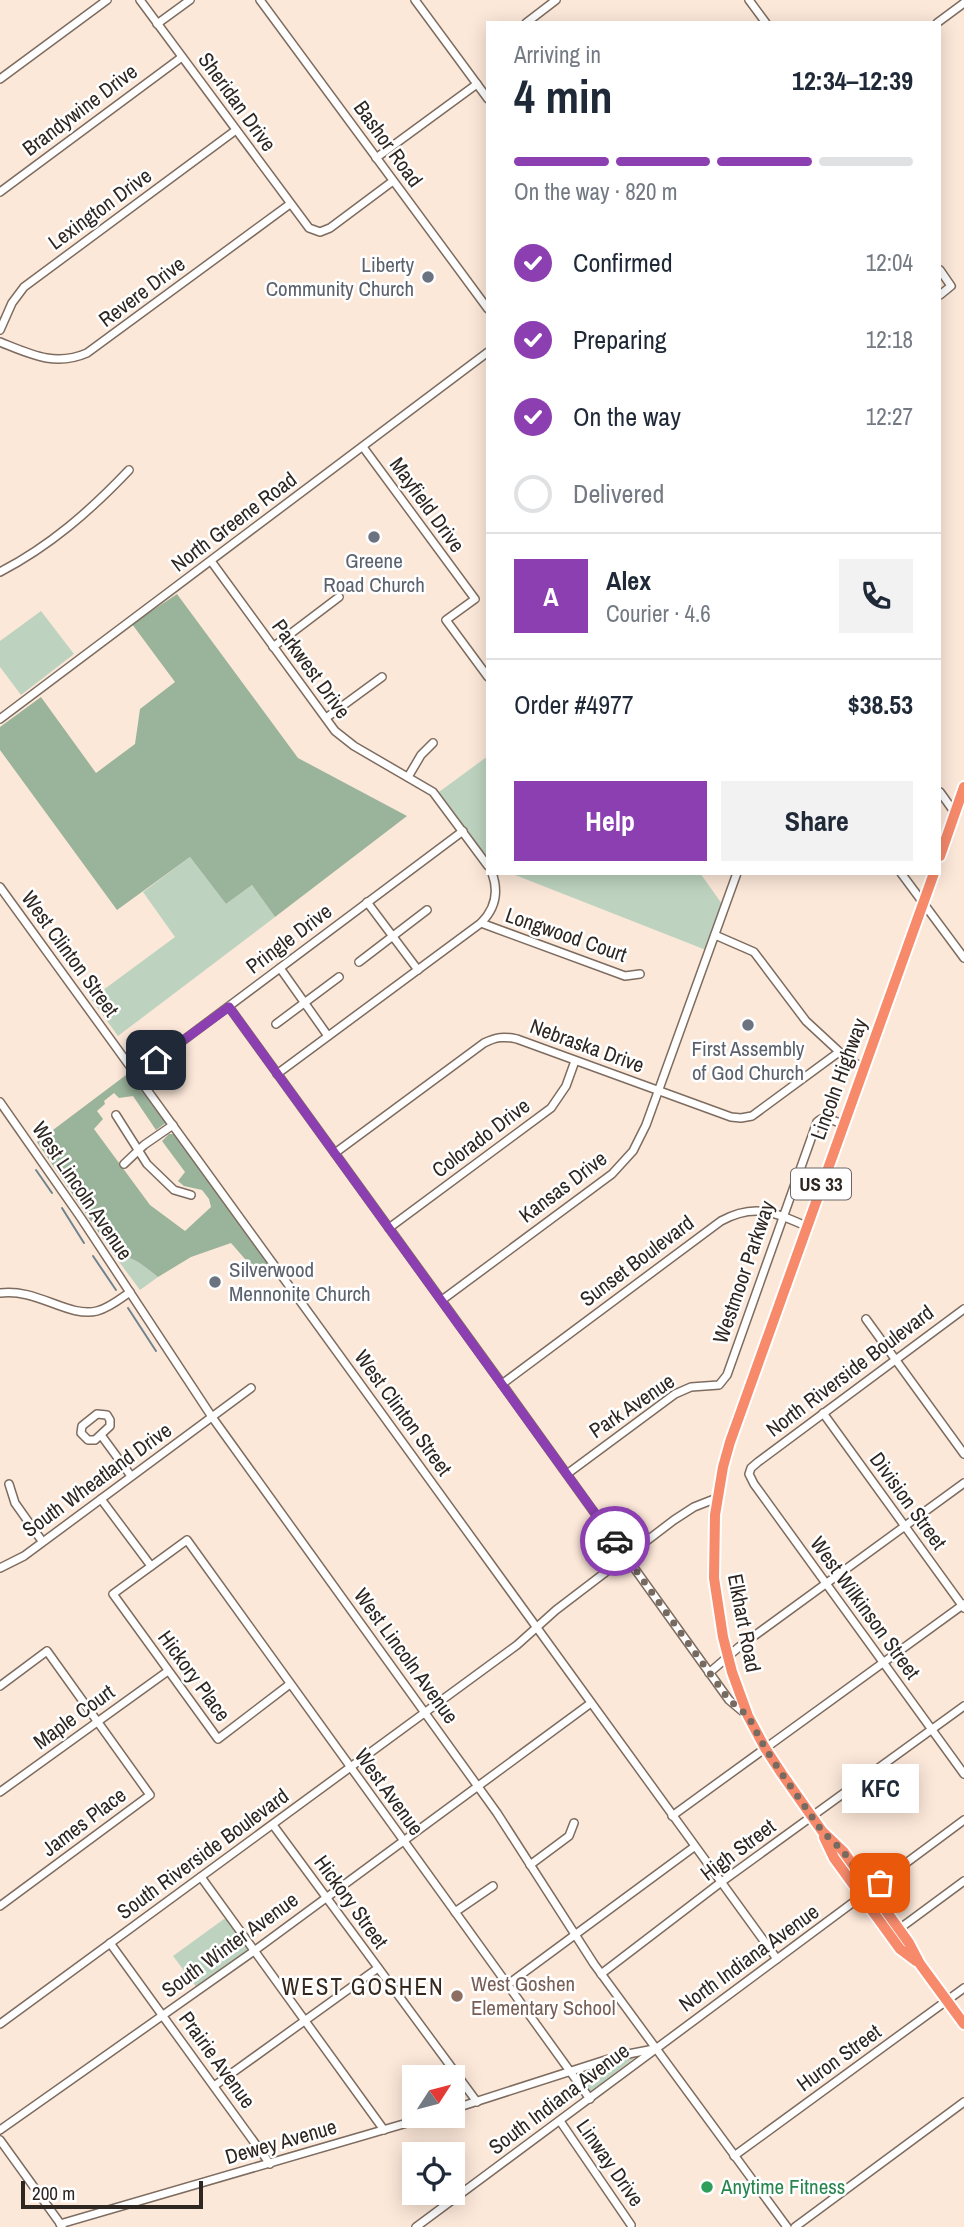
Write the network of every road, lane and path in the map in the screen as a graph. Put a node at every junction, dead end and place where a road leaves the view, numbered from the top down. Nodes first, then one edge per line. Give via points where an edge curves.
1 (107, 0) edge
2 (140, 0) edge
3 (190, 0) edge
4 (260, 0) edge
5 (415, 0) edge
6 (556, 0) edge
7 (749, 0) edge
8 (964, 3) edge
9 (529, 21) edge
10 (765, 21) edge
11 (940, 21) edge
12 (157, 24) junction
13 (182, 57) junction
14 (0, 79) edge
15 (477, 84) junction
16 (486, 96) edge
17 (236, 131) junction
18 (376, 158) junction
19 (393, 181) junction
20 (0, 192) edge
21 (290, 204) junction
22 (941, 271) edge
23 (941, 294) edge
24 (486, 306) edge
25 (0, 330) edge
26 (0, 342) edge
27 (486, 354) edge
28 (363, 447) junction
29 (129, 470) dead end
30 (211, 561) junction
31 (0, 572) edge
32 (339, 597) dead end
33 (273, 647) junction
34 (486, 674) edge
35 (382, 677) dead end
36 (326, 718) junction
37 (0, 719) edge
38 (433, 743) dead end
39 (408, 777) junction
40 (964, 787) edge
41 (941, 793) edge
42 (955, 813) junction
43 (463, 831) junction
44 (941, 853) edge
45 (486, 863) edge
46 (493, 875) edge
47 (737, 875) edge
48 (902, 875) edge
49 (933, 875) edge
50 (0, 887) edge
51 (367, 902) junction
52 (923, 903) junction
53 (427, 910) dead end
54 (481, 923) junction
55 (715, 935) junction
56 (393, 936) junction
57 (964, 958) edge
58 (359, 962) dead end
59 (280, 968) junction
60 (418, 970) junction
61 (640, 974) dead end
62 (339, 977) dead end
63 (305, 1003) junction
64 (229, 1007) junction
65 (276, 1024) dead end
66 (328, 1036) junction
67 (839, 1052) junction
68 (575, 1061) junction
69 (864, 1068) junction
70 (278, 1074) junction
71 (137, 1075) junction
72 (659, 1091) junction
73 (0, 1102) edge
74 (116, 1115) dead end
75 (173, 1125) junction
76 (844, 1125) junction
77 (138, 1151) junction
78 (335, 1153) junction
79 (124, 1164) dead end
80 (191, 1195) dead end
81 (782, 1217) junction
82 (806, 1226) junction
83 (389, 1228) junction
84 (130, 1292) junction
85 (0, 1293) edge
86 (442, 1300) junction
87 (964, 1309) edge
88 (866, 1319) dead end
89 (895, 1359) junction
90 (722, 1383) joint
91 (502, 1384) junction
92 (251, 1388) dead end
93 (824, 1413) junction
94 (212, 1417) junction
95 (101, 1435) dead end
96 (964, 1454) edge
97 (758, 1462) joint
98 (567, 1474) junction
99 (131, 1476) junction
100 (964, 1483) edge
101 (9, 1484) dead end
102 (717, 1498) junction
103 (101, 1499) junction
104 (905, 1526) junction
105 (42, 1541) junction
106 (626, 1556) junction
107 (151, 1566) junction
108 (0, 1568) edge
109 (826, 1584) junction
110 (113, 1594) joint
111 (963, 1606) edge
112 (537, 1628) junction
113 (728, 1657) junction
114 (884, 1662) junction
115 (168, 1671) junction
116 (709, 1673) junction
117 (290, 1684) junction
118 (0, 1686) edge
119 (591, 1703) junction
120 (964, 1706) edge
121 (426, 1713) junction
122 (748, 1716) junction
123 (98, 1722) junction
124 (932, 1730) junction
125 (765, 1748) junction
126 (350, 1769) junction
127 (964, 1774) edge
128 (478, 1786) junction
129 (0, 1792) edge
130 (672, 1816) junction
131 (812, 1817) junction
132 (964, 1820) edge
133 (574, 1823) dead end
134 (272, 1825) junction
135 (403, 1841) junction
136 (694, 1847) junction
137 (530, 1865) junction
138 (201, 1877) junction
139 (964, 1881) edge
140 (720, 1883) junction
141 (493, 1886) dead end
142 (866, 1893) junction
143 (326, 1897) junction
144 (0, 1906) edge
145 (455, 1912) junction
146 (899, 1929) junction
147 (574, 1936) junction
148 (110, 1943) junction
149 (254, 1951) junction
150 (777, 1959) junction
151 (920, 1964) junction
152 (378, 1968) junction
153 (601, 1974) junction
154 (507, 1985) junction
155 (964, 1987) edge
156 (946, 2000) junction
157 (163, 2015) junction
158 (305, 2022) junction
159 (0, 2024) edge
160 (964, 2024) edge
161 (655, 2049) junction
162 (570, 2072) junction
163 (214, 2087) junction
164 (590, 2099) junction
165 (477, 2102) junction
166 (964, 2102) edge
167 (466, 2105) edge
168 (559, 2121) junction
169 (402, 2125) edge
170 (0, 2130) edge
171 (384, 2130) junction
172 (0, 2140) edge
173 (734, 2156) junction
174 (270, 2164) junction
175 (62, 2225) edge
176 (631, 2225) dead end
177 (416, 2227) edge
178 (787, 2227) edge
179 (795, 2227) edge

1 - 14 street
2 - 12 street, Sheridan Drive
3 - 12 street
4 - 18 street, Bashor Road
5 - 15 street
6 - 9 street
7 - 10 street
8 - 11 street
12 - 13 street, Sheridan Drive
13 - 17 street, Sheridan Drive
13 - 20 street, Brandywine Drive
15 - 16 street
15 - 18 street
17 - 21 street, Sheridan Drive
17 - 25 street, Lexington Drive via 24,288
18 - 19 street, Bashor Road
19 - 21 street, Sheridan Drive via 330,228 316,232
19 - 24 street, Bashor Road
21 - 26 street, Revere Drive via 87,353 50,360
22 - 23 street via 951,286
27 - 28 street, North Greene Road
28 - 30 street, North Greene Road
28 - 34 street, Mayfield Drive via 475,598 446,620
29 - 31 street via 67,530
30 - 33 street, Parkwest Drive
30 - 37 street, North Greene Road
32 - 33 street
33 - 36 street, Parkwest Drive
35 - 36 street
36 - 39 street, Parkwest Drive via 343,740
38 - 39 street
39 - 43 street, Parkwest Drive via 437,797
40 - 42 highway
41 - 42 street
42 - 44 highway
43 - 45 street, Parkwest Drive
43 - 51 street, Pringle Drive
46 - 54 street via 495,901
47 - 55 street, Kansas Drive
48 - 52 street
49 - 52 highway, Lincoln Highway / US 33
50 - 71 street, West Clinton Street
51 - 56 street
51 - 59 street, Pringle Drive
52 - 57 street
52 - 69 highway, Lincoln Highway / US 33
53 - 56 street
54 - 60 street
54 - 61 street, Longwood Court via 625,976
55 - 67 street via 754,952 797,1012
55 - 72 street, Kansas Drive
56 - 58 street
56 - 60 street
59 - 63 street
59 - 64 street, Pringle Drive
60 - 66 street
62 - 63 street
63 - 65 street
63 - 66 street
64 - 70 street
64 - 71 street, Pringle Drive
66 - 70 street
67 - 69 street
67 - 72 street, Nebraska Drive via 752,1116 731,1117
68 - 72 street, Nebraska Drive
68 - 78 street, Nebraska Drive via 517,1039 494,1038
68 - 83 street, Colorado Drive via 551,1108
69 - 76 highway, Lincoln Highway / US 33
70 - 78 street
71 - 75 street, West Clinton Street
72 - 86 street, Kansas Drive via 641,1138 612,1174
73 - 84 street, West Lincoln Avenue
74 - 77 street
75 - 77 street
75 - 112 street, West Clinton Street
76 - 81 street, Westmoor Parkway via 826,1118 817,1122
76 - 82 highway, Lincoln Highway / US 33
77 - 79 street
77 - 80 street via 170,1187
78 - 83 street
81 - 82 street, Sunset Boulevard
81 - 90 street, Westmoor Parkway
81 - 91 street, Sunset Boulevard via 748,1210 721,1221
82 - 102 highway, Lincoln Highway / US 33 via 733,1433
83 - 86 street
84 - 85 street via 107,1307 85,1313 25,1293
84 - 94 street, West Lincoln Avenue
86 - 91 street
87 - 89 street, North Riverside Boulevard
88 - 89 street
89 - 93 street, North Riverside Boulevard
89 - 96 street
90 - 98 street, Park Avenue via 674,1394
91 - 98 street
92 - 94 street, South Wheatland Drive
93 - 97 street, North Riverside Boulevard
93 - 104 street, Division Street
94 - 99 street, South Wheatland Drive
94 - 121 street, West Lincoln Avenue
95 - 99 street
97 - 109 street, West Wilkinson Street via 750,1478
98 - 106 street
99 - 103 street, South Wheatland Drive
100 - 104 street
101 - 105 street via 15,1503
102 - 106 street via 687,1511
102 - 113 highway, Elkhart Road / US 33 via 714,1578
103 - 105 street, South Wheatland Drive
103 - 107 street
104 - 109 street
104 - 111 street, Division Street
105 - 108 street, South Wheatland Drive
106 - 112 street
106 - 116 street
107 - 110 street, West Avenue
107 - 117 street, West Avenue via 187,1540
109 - 113 street
109 - 114 street, West Wilkinson Street
110 - 115 street, Hickory Place
111 - 114 street
112 - 119 street, West Clinton Street
112 - 121 street
113 - 116 street
113 - 122 highway, Elkhart Road / US 33
114 - 124 street, West Wilkinson Street
114 - 125 street
115 - 117 street, Hickory Place via 218,1739
115 - 123 street, Maple Court
116 - 122 street
117 - 126 street, West Avenue
118 - 123 street via 47,1651
119 - 128 street, South Winter Avenue
119 - 130 street, West Clinton Street
120 - 124 street, High Street
121 - 126 street, South Riverside Boulevard
121 - 128 street, West Lincoln Avenue
122 - 125 highway, Elkhart Road / US 33
123 - 129 street, Maple Court
123 - 144 street, James Place via 150,1795
124 - 127 street, West Wilkinson Street
124 - 131 street, High Street
125 - 130 street
125 - 131 highway, US 33
126 - 134 street, South Riverside Boulevard
126 - 135 street, West Avenue
128 - 135 street, South Winter Avenue
128 - 137 street, West Lincoln Avenue
130 - 136 street, West Clinton Street
131 - 140 street, High Street
131 - 142 highway, US 33 via 843,1851
132 - 142 street, North Indiana Avenue
133 - 137 street via 569,1836
134 - 138 street, South Riverside Boulevard
134 - 143 street, Hickory Street
135 - 143 street, South Winter Avenue
135 - 145 street, West Avenue
136 - 140 street, West Clinton Street
136 - 147 street
137 - 147 street, West Lincoln Avenue
138 - 148 street, South Riverside Boulevard
138 - 149 street
139 - 146 street
140 - 150 street, West Clinton Street
140 - 153 street, High Street
141 - 145 street
142 - 146 highway, US 33
142 - 150 street, North Indiana Avenue
142 - 151 highway via 900,1949
143 - 149 street, South Winter Avenue
143 - 152 street, Hickory Street
145 - 154 street, West Avenue
146 - 151 highway, US 33
147 - 153 street, West Lincoln Avenue
147 - 154 street
148 - 157 street, Prairie Avenue
148 - 159 street, South Riverside Boulevard
149 - 157 street, South Winter Avenue
149 - 158 street
150 - 161 street, North Indiana Avenue
151 - 156 highway, US 33
152 - 158 street
152 - 165 street, Hickory Street
153 - 161 street, West Lincoln Avenue
154 - 162 street, West Avenue
155 - 156 street, Huron Street
156 - 160 highway, US 33
156 - 173 street, Huron Street
157 - 163 street, Prairie Avenue
157 - 170 street, South Winter Avenue
158 - 163 street
158 - 171 street
161 - 162 street
161 - 164 street, South Indiana Avenue
161 - 173 street, West Lincoln Avenue
162 - 164 street, West Avenue
162 - 165 street
163 - 174 street, Prairie Avenue
164 - 168 street, South Indiana Avenue
165 - 167 street
166 - 179 street
168 - 176 street, Linway Drive
168 - 177 street, South Indiana Avenue
169 - 171 street, Dewey Avenue
171 - 174 street, Dewey Avenue
172 - 175 street
173 - 178 street, West Lincoln Avenue
174 - 175 street, Dewey Avenue

